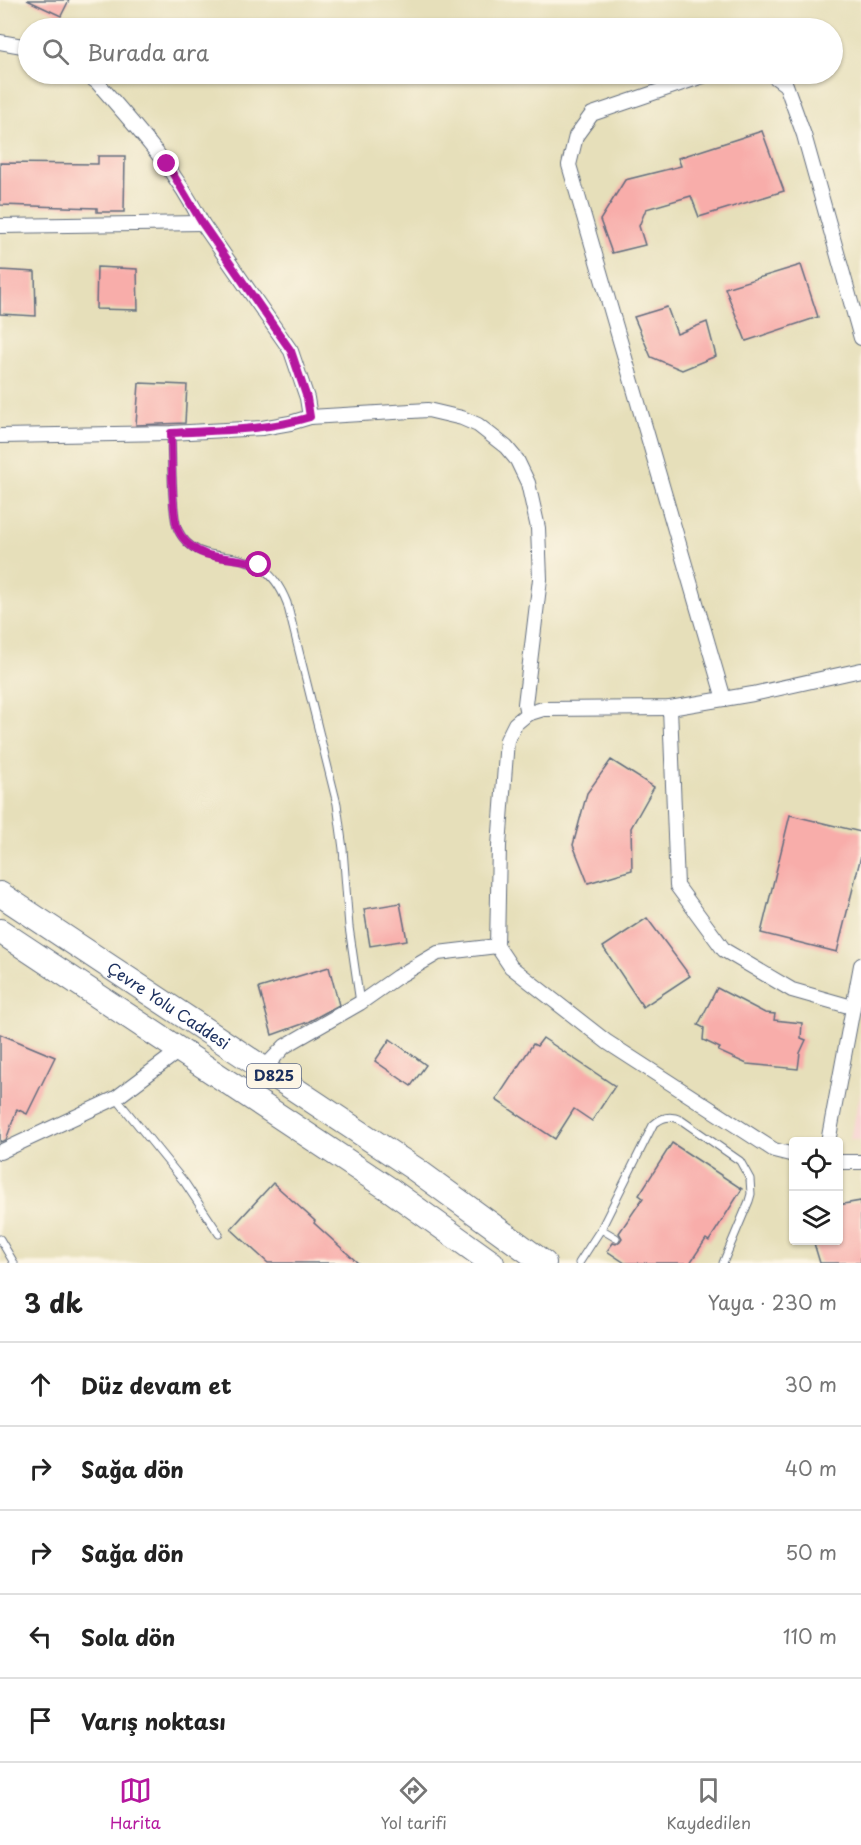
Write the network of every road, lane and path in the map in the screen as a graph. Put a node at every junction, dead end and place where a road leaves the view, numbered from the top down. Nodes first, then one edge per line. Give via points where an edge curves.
1 (0, 42) edge
2 (18, 45) edge
3 (99, 84) edge
4 (680, 84) edge
5 (785, 84) edge
6 (202, 223) junction
7 (0, 226) edge
8 (861, 338) edge
9 (310, 417) junction
10 (171, 433) junction
11 (0, 436) edge
12 (861, 670) edge
13 (724, 699) junction
14 (670, 708) junction
15 (527, 714) junction
16 (0, 894) edge
17 (0, 931) edge
18 (497, 946) junction
19 (861, 965) edge
20 (360, 1003) junction
21 (852, 1007) junction
22 (180, 1050) junction
23 (263, 1069) junction
24 (116, 1098) junction
25 (829, 1137) edge
26 (0, 1152) edge
27 (789, 1154) edge
28 (843, 1162) edge
29 (861, 1162) edge
30 (601, 1229) junction
31 (219, 1234) dead end
32 (616, 1238) dead end
33 (0, 1239) edge
34 (14, 1263) edge
35 (492, 1263) edge
36 (544, 1263) edge
37 (579, 1263) edge
38 (723, 1263) edge

1 - 2 street
3 - 6 street via 167,164
4 - 13 street via 592,114 576,136 568,165
5 - 8 street via 804,135
6 - 7 street
6 - 9 street via 291,351
9 - 10 street via 262,428
9 - 15 street via 428,410 445,413 478,425 512,453 528,483 540,545
10 - 11 street
10 - 20 lane via 175,522 183,538 206,554 259,565 276,582 287,603 337,804
12 - 13 street
13 - 14 street
14 - 15 street via 543,709
14 - 21 street via 678,886 724,950 792,990
15 - 18 street via 515,724 507,740
16 - 23 highway, Çevre Yolu Caddesi / D825
17 - 22 highway, Çevre Yolu Caddesi / D825
18 - 20 street via 438,953
18 - 27 street via 511,967 608,1042 774,1150
19 - 21 street
20 - 23 street via 285,1046
21 - 25 street
22 - 24 street
22 - 35 highway, Çevre Yolu Caddesi / D825 via 389,1189
23 - 36 highway, Çevre Yolu Caddesi / D825 via 415,1169
24 - 26 street
24 - 31 lane
28 - 29 street
30 - 32 lane
30 - 37 lane
30 - 38 lane via 653,1125 664,1118 675,1118 740,1161 748,1173 751,1194
33 - 34 lane

